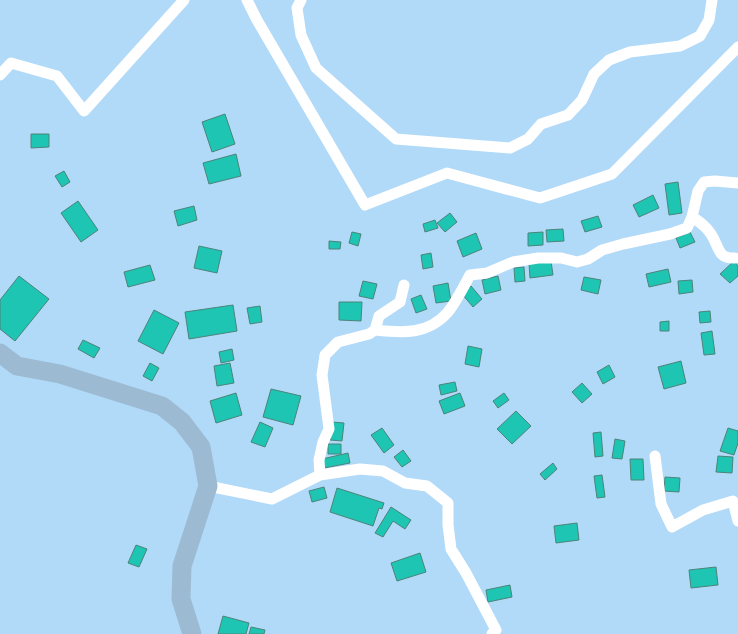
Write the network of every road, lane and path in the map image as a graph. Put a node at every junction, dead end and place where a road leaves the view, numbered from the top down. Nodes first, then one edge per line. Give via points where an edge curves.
1 (184, 0) edge
2 (246, 0) edge
3 (301, 0) edge
4 (712, 0) edge
5 (738, 48) edge
6 (0, 75) edge
7 (738, 183) edge
8 (692, 218) junction
9 (735, 258) dead end
10 (404, 285) dead end
11 (375, 330) junction
12 (0, 353) edge
13 (655, 456) dead end
14 (320, 475) junction
15 (208, 486) junction
16 (738, 521) edge
17 (192, 634) edge
18 (492, 634) edge

1 - 6 street via 84,111 57,76 12,63
2 - 5 street via 365,205 447,173 540,198 612,174
3 - 4 street via 297,8 301,35 316,68 396,140 510,148 528,139 541,124 568,115 582,100 594,74 609,60 630,52 680,46 700,36 709,20
7 - 8 street via 704,182 698,191
8 - 9 street via 704,224 718,251 728,259
8 - 11 street via 686,228 602,250 577,262 538,258 470,275 449,311 435,324 413,332
10 - 11 street via 400,302 379,316
11 - 14 street via 338,342 325,355 322,375 328,429 319,460
12 - 15 main road via 17,366 60,374 162,406 182,422 201,447
13 - 16 street via 661,504 672,527 703,510 733,501
14 - 15 street via 272,499
14 - 18 street via 360,469 383,471 405,483 427,486 448,503 451,549 496,630
15 - 17 main road via 182,566 181,599

